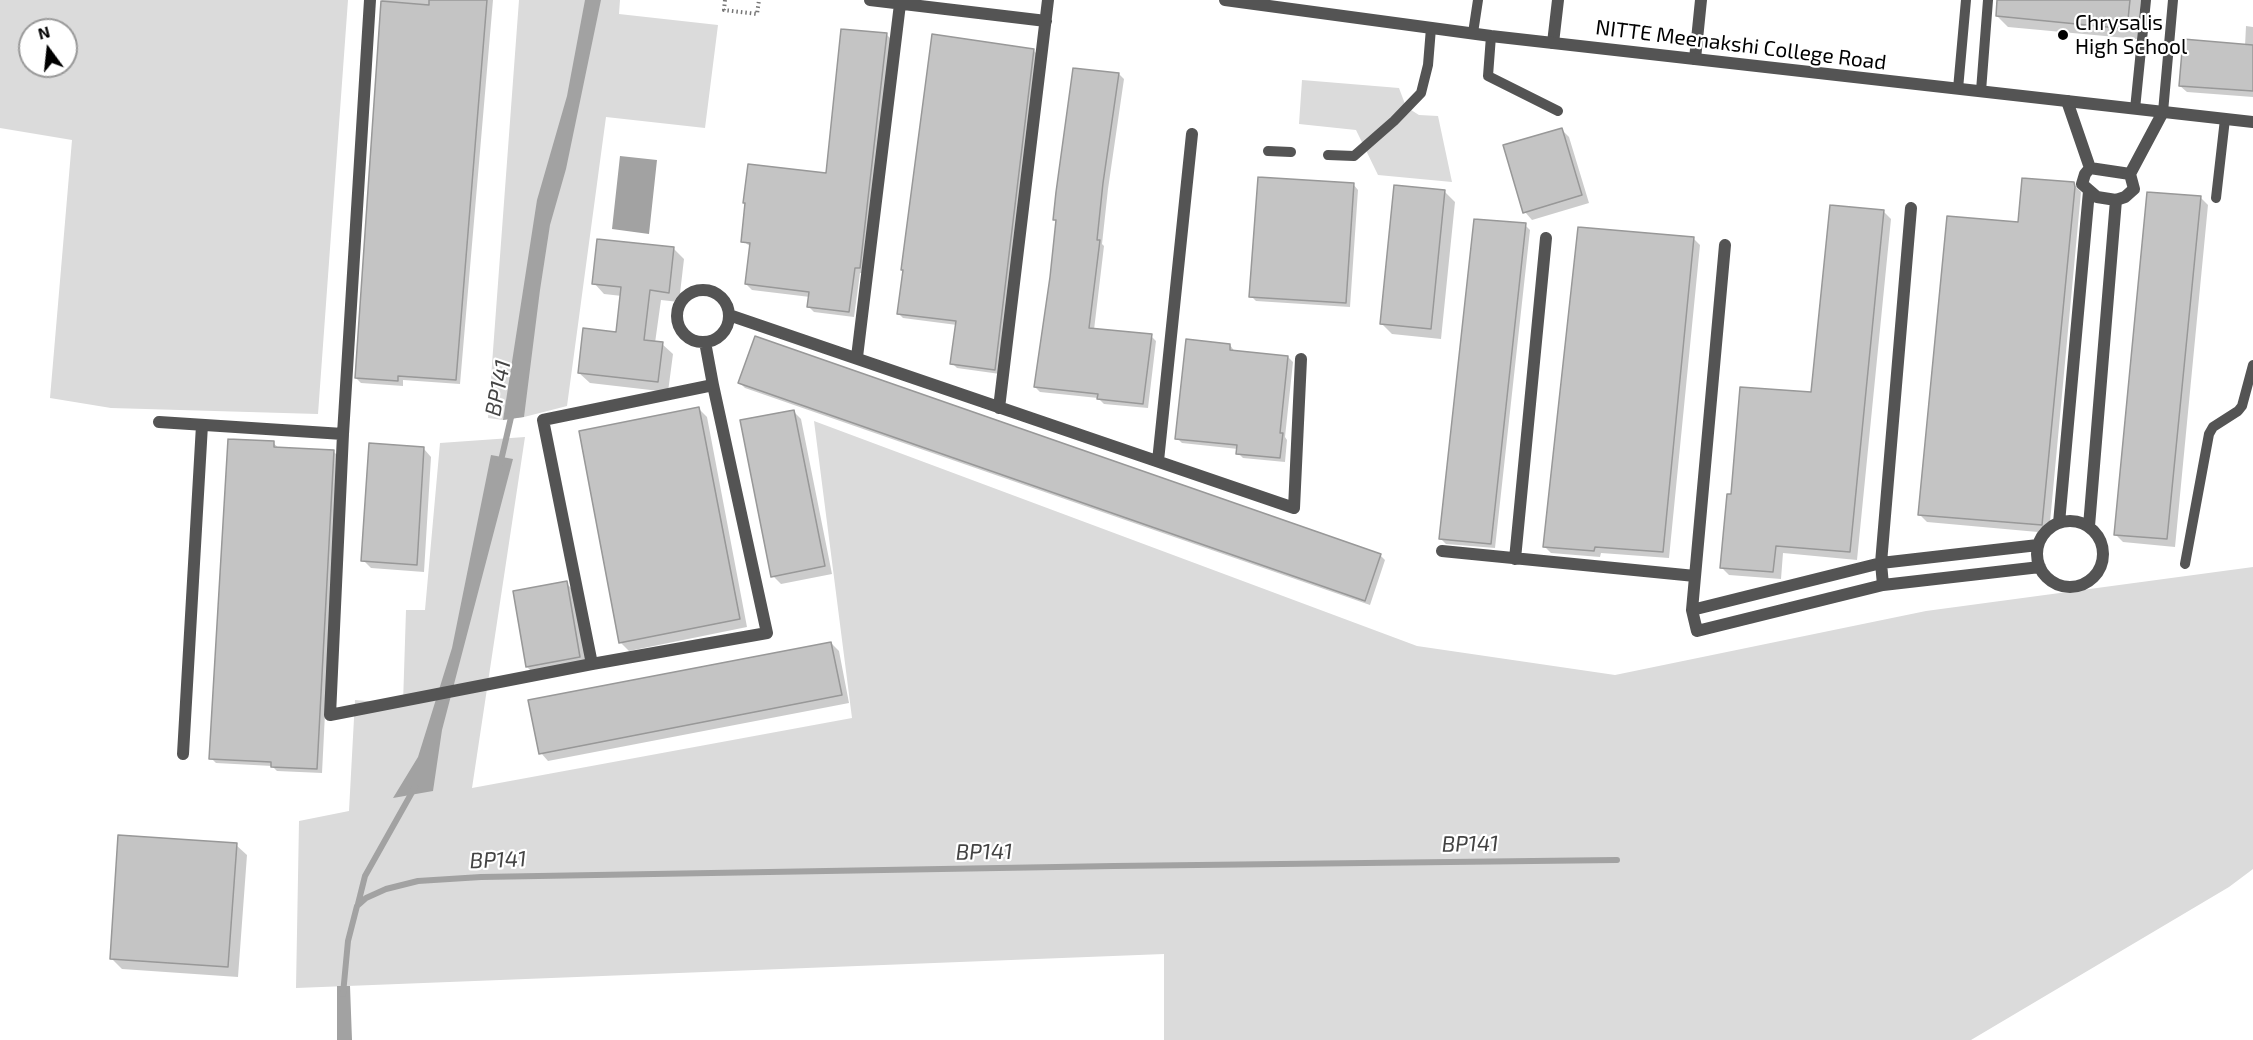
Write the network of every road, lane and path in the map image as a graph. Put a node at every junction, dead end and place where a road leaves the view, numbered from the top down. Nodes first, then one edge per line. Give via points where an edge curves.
1 (370, 0) edge
2 (725, 0) edge
3 (759, 0) edge
4 (870, 0) edge
5 (1048, 0) edge
6 (1225, 0) edge
7 (1478, 0) edge
8 (1558, 0) edge
9 (1701, 0) edge
10 (1966, 0) edge
11 (1988, 0) edge
12 (2146, 0) edge
13 (2174, 0) edge
14 (900, 4) junction
15 (1046, 21) junction
16 (1431, 28) junction
17 (1473, 33) junction
18 (1491, 36) junction
19 (1553, 43) junction
20 (1695, 59) junction
21 (1958, 89) junction
22 (1981, 92) junction
23 (2067, 102) junction
24 (2134, 109) junction
25 (1558, 111) dead end
26 (2163, 112) junction
27 (2225, 119) junction
28 (2253, 122) edge
29 (1192, 134) dead end
30 (1268, 150) dead end
31 (1291, 152) dead end
32 (1328, 155) dead end
33 (2090, 168) junction
34 (2130, 174) junction
35 (2089, 191) junction
36 (2216, 198) dead end
37 (2116, 200) junction
38 (1911, 208) dead end
39 (1546, 238) dead end
40 (1725, 245) dead end
41 (729, 315) junction
42 (705, 342) junction
43 (857, 357) junction
44 (1301, 359) dead end
45 (2253, 365) edge
46 (712, 385) junction
47 (999, 408) junction
48 (159, 422) dead end
49 (202, 425) junction
50 (343, 434) junction
51 (1158, 461) junction
52 (2060, 523) junction
53 (2089, 526) junction
54 (2038, 545) junction
55 (1442, 551) dead end
56 (1515, 558) junction
57 (1881, 563) junction
58 (2185, 564) dead end
59 (2040, 567) junction
60 (1695, 576) junction
61 (1883, 585) junction
62 (1692, 610) junction
63 (592, 664) junction
64 (183, 754) dead end

1 - 50 street
2 - 3 path via 724,10 757,14
4 - 14 street
5 - 15 street
6 - 16 street, NITTE Meenakshi College Road
7 - 17 lane
8 - 19 street
9 - 20 street
10 - 21 lane
11 - 22 lane
12 - 24 lane
13 - 26 lane
14 - 15 street
14 - 43 street
15 - 47 street
16 - 17 street, NITTE Meenakshi College Road
16 - 32 lane via 1421,93 1354,156
17 - 18 street, NITTE Meenakshi College Road
18 - 19 street, NITTE Meenakshi College Road
18 - 25 lane via 1488,76
19 - 20 street, NITTE Meenakshi College Road
20 - 21 street, NITTE Meenakshi College Road
21 - 22 street, NITTE Meenakshi College Road
22 - 23 street, NITTE Meenakshi College Road
23 - 24 street, NITTE Meenakshi College Road
23 - 33 street
24 - 26 street, NITTE Meenakshi College Road
26 - 27 street, NITTE Meenakshi College Road
26 - 34 street
27 - 28 street, NITTE Meenakshi College Road
27 - 36 lane
29 - 51 street
30 - 31 lane
33 - 34 street
33 - 35 street via 2082,184
34 - 37 street via 2134,189
35 - 37 street via 2097,197
35 - 52 street
37 - 53 street
38 - 57 street
39 - 56 street
40 - 60 street
41 - 42 street via 722,334
41 - 42 street via 727,304 715,292 699,290 684,298 676,313 680,330 693,340
41 - 43 street
42 - 46 street
43 - 47 street
44 - 51 street via 1294,507
45 - 58 lane via 2242,406 2209,434
46 - 63 street via 543,420
46 - 63 street via 767,633
47 - 51 street
48 - 49 street
49 - 50 street
49 - 64 street
50 - 63 street via 330,715
52 - 53 street via 2071,521
52 - 54 street via 2047,530
53 - 59 street via 2101,541 2103,551 2093,578 2065,586 2048,578
54 - 57 street
54 - 59 street
55 - 56 street
56 - 60 street
57 - 61 street
57 - 62 street
59 - 61 street
60 - 62 street
61 - 62 street via 1697,631

